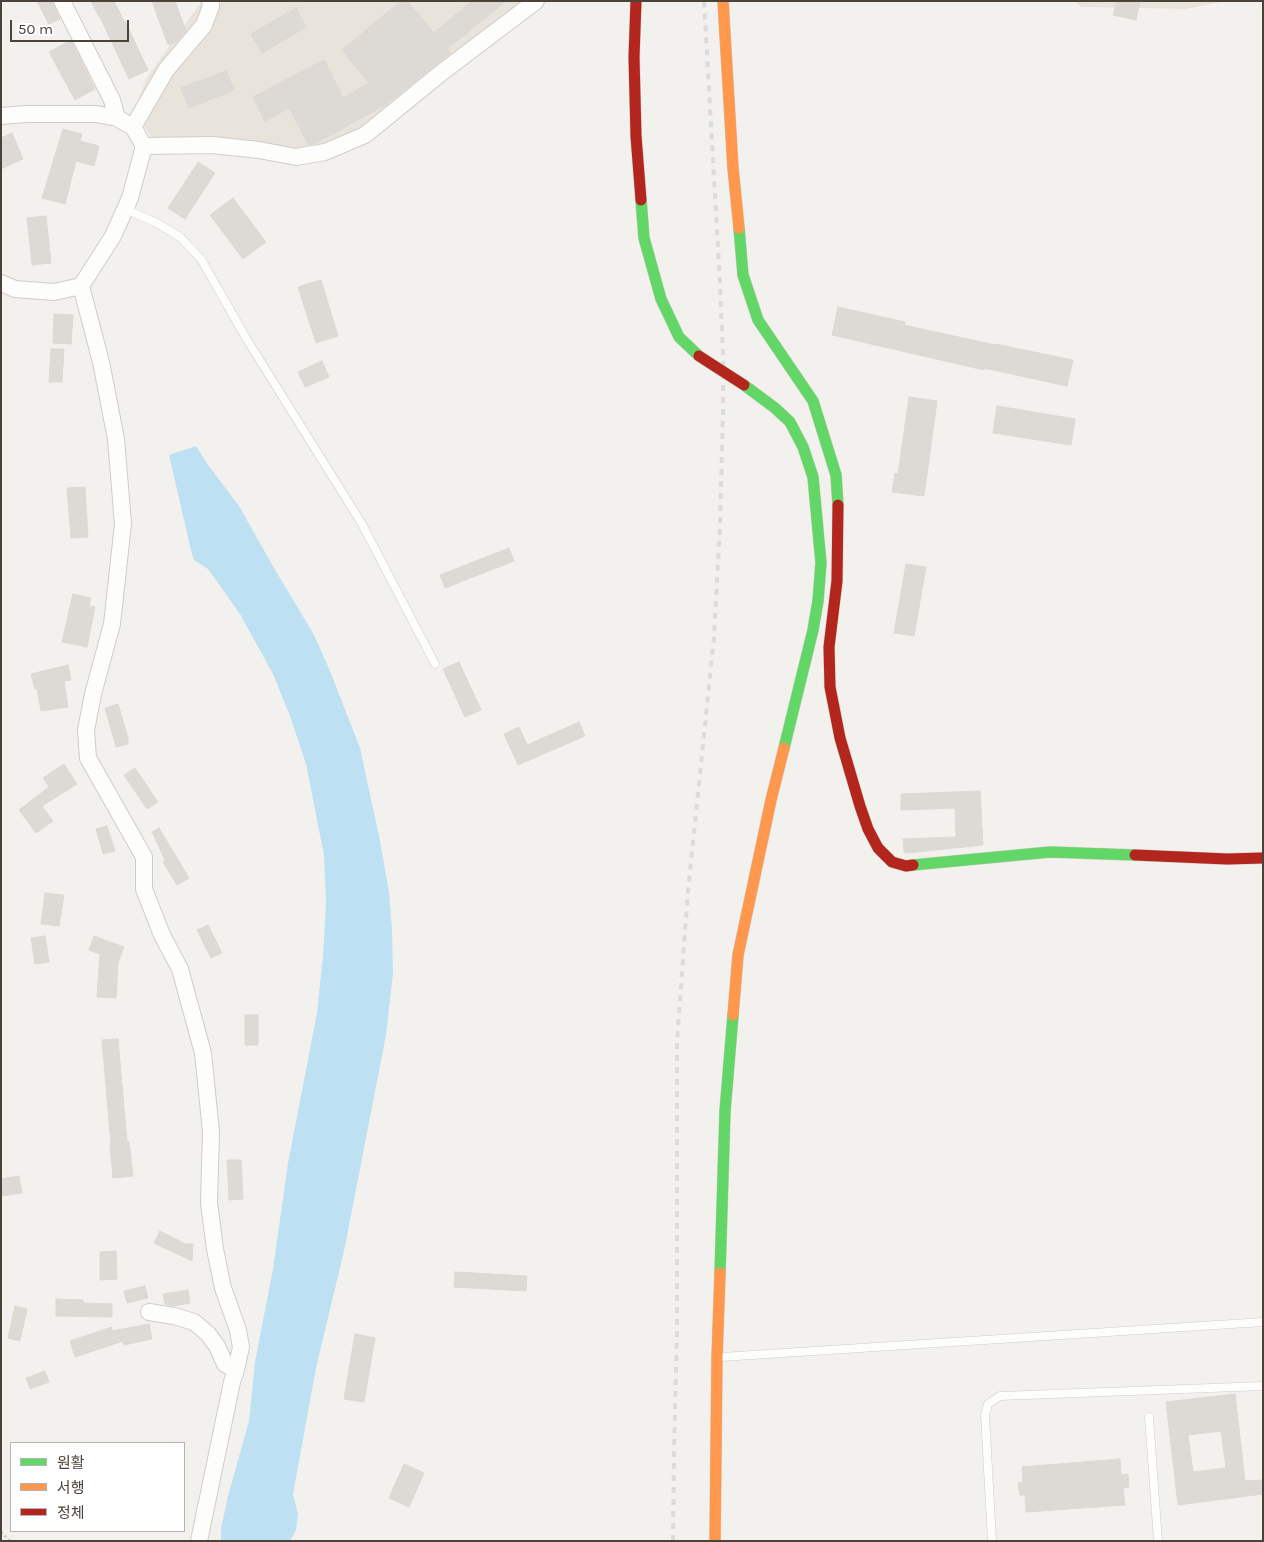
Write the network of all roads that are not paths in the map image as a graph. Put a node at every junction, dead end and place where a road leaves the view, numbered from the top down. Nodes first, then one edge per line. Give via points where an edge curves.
1 (62, 1) edge
2 (210, 1) edge
3 (536, 1) edge
4 (636, 1) edge
5 (723, 1) edge
6 (1, 116) edge
7 (117, 118) junction
8 (133, 127) junction
9 (144, 146) junction
10 (125, 209) junction
11 (1, 283) edge
12 (81, 286) junction
13 (836, 475) junction
14 (813, 477) junction
15 (435, 664) dead end
16 (1263, 858) edge
17 (149, 1312) dead end
18 (1263, 1322) edge
19 (717, 1358) junction
20 (236, 1370) junction
21 (1263, 1386) edge
22 (1149, 1417) dead end
23 (200, 1541) edge
24 (715, 1541) edge
25 (992, 1541) edge
26 (1158, 1541) edge

1 - 7 street via 112,100
2 - 8 street via 204,25 166,70
3 - 9 street via 365,135 325,152 296,157 212,145
4 - 14 main road, bridge via 636,136 644,238 661,300 679,336 699,356 744,385 790,422
5 - 13 main road via 743,275 758,320 813,401
6 - 7 street via 96,114
7 - 8 street
8 - 9 street
9 - 10 street
10 - 12 street via 113,236
10 - 15 lane via 157,223 180,238 201,259 246,338 362,524
11 - 12 street via 15,289 54,292
12 - 20 street via 101,362 116,439 123,524 112,624 86,730 88,758 144,857 144,889 180,969 203,1053 211,1132 210,1203 223,1288 241,1346
13 - 14 street
13 - 16 main road via 837,581 829,647 830,687 840,738 862,814 878,848 892,862 906,866 1050,852
14 - 19 main road via 821,563 818,601 738,955 725,1111
17 - 20 street via 194,1322 217,1346 225,1364
18 - 19 lane
19 - 24 main road
20 - 23 street
21 - 25 lane via 1000,1396 988,1404 985,1416
22 - 26 lane

